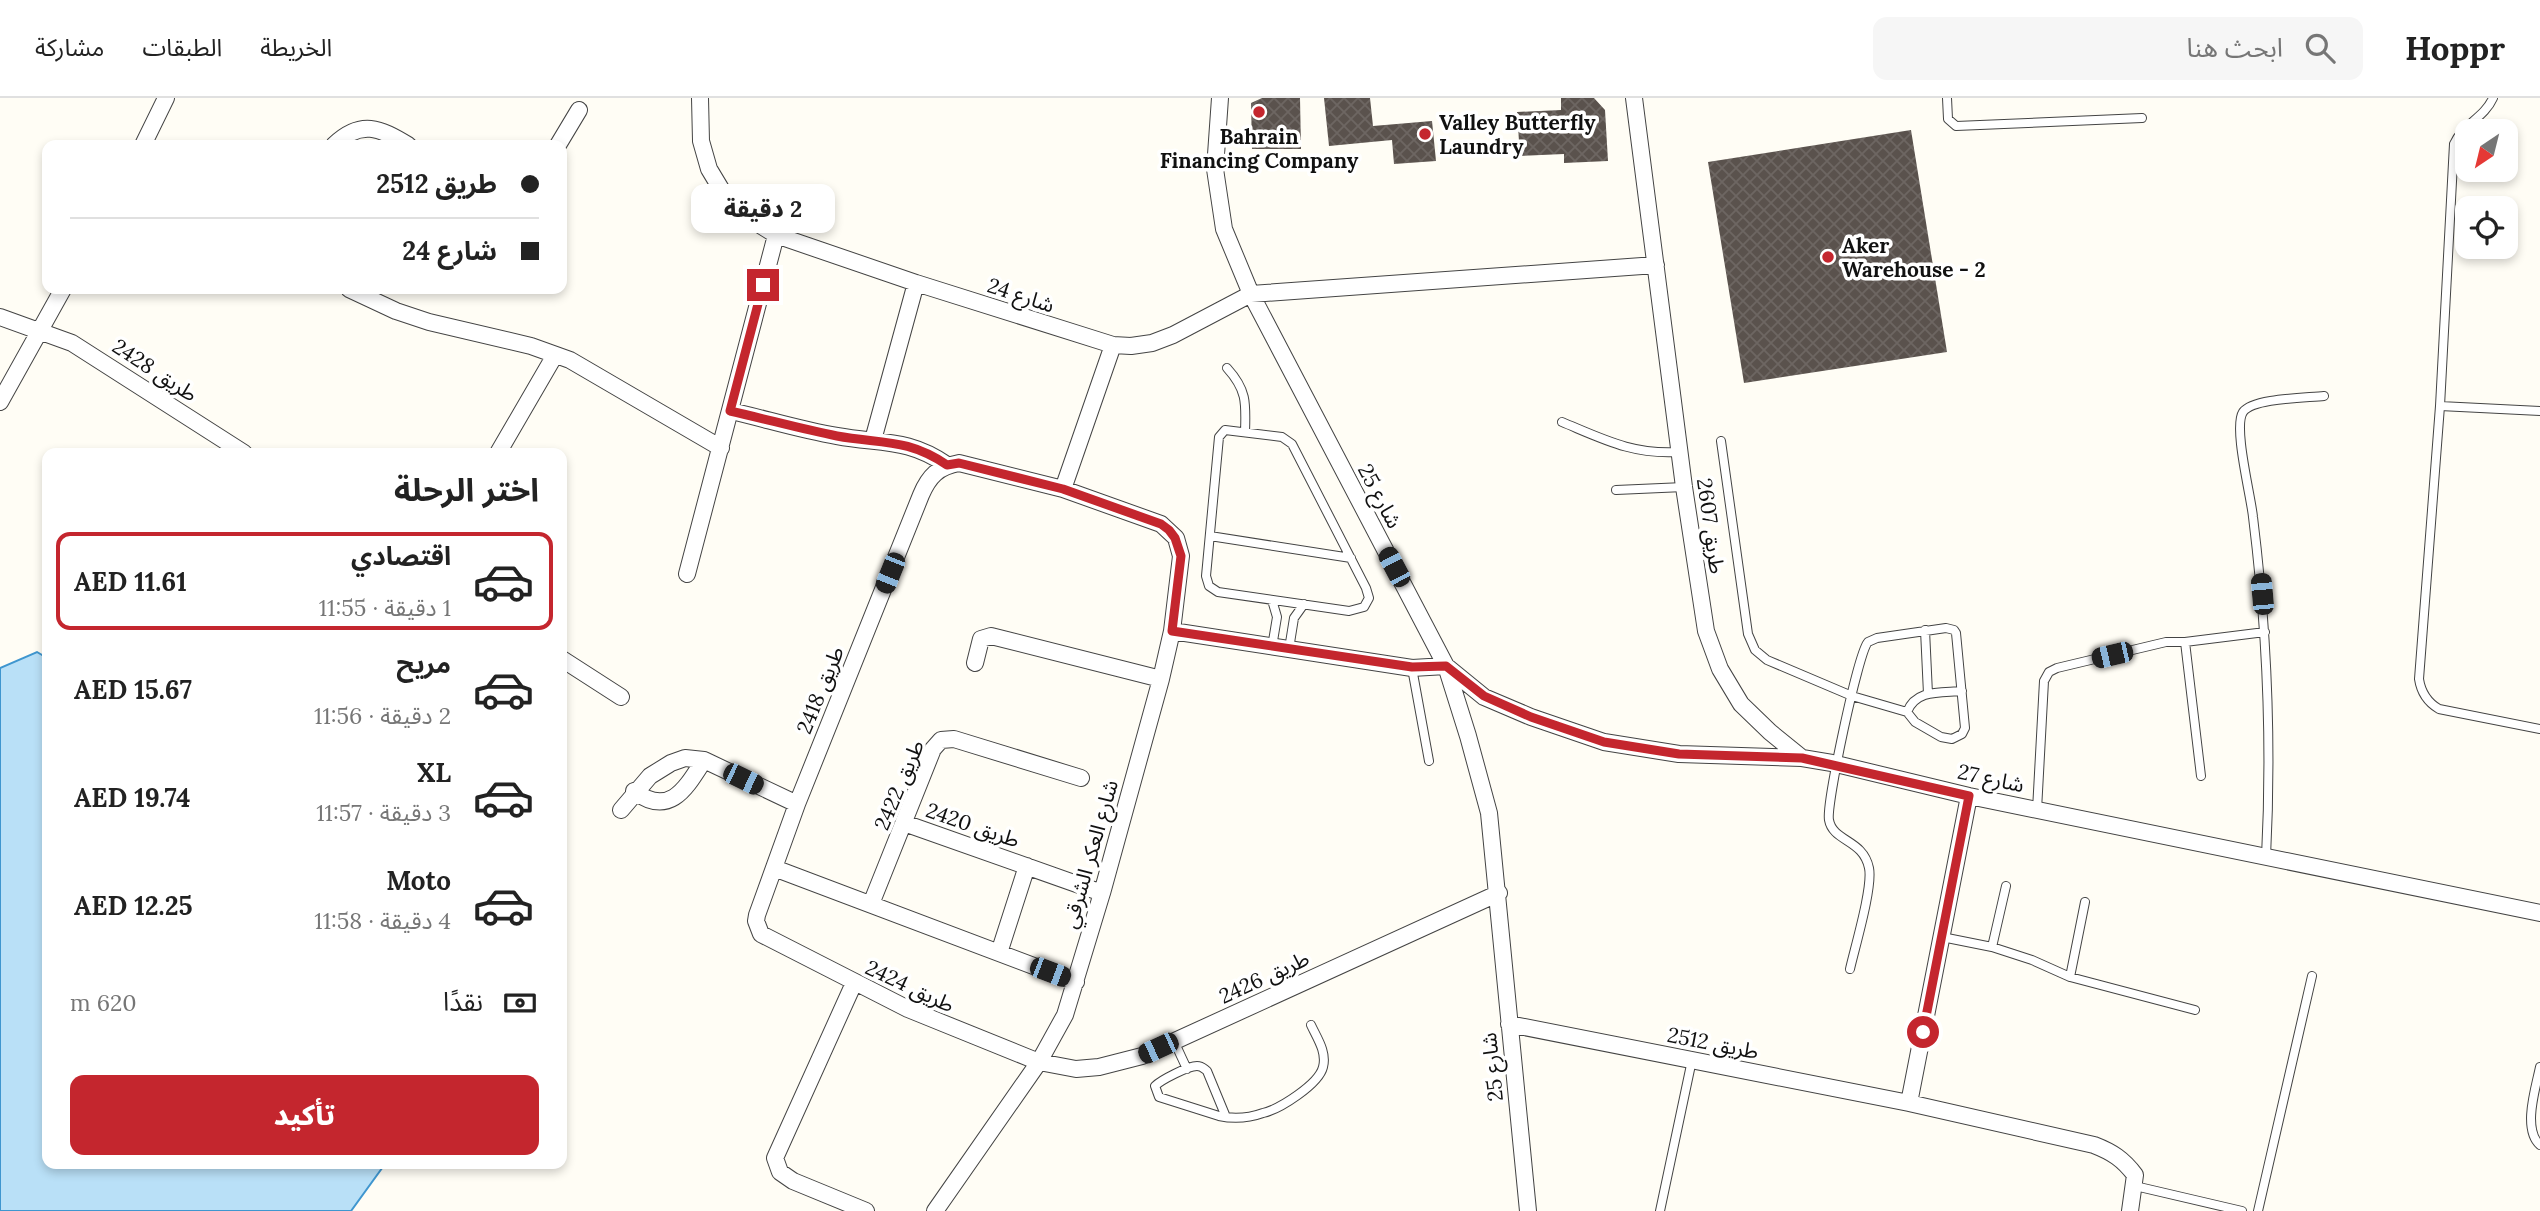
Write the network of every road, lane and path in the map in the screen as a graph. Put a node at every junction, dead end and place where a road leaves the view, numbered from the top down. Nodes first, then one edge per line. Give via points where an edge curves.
1 (166, 98) edge
2 (700, 98) edge
3 (1220, 98) edge
4 (1634, 98) edge
5 (1947, 98) edge
6 (2493, 98) edge
7 (579, 110) dead end
8 (2142, 118) dead end
9 (145, 140) edge
10 (341, 140) edge
11 (400, 140) edge
12 (561, 140) edge
13 (776, 235) junction
14 (1656, 265) junction
15 (916, 283) junction
16 (60, 294) edge
17 (360, 294) edge
18 (1251, 294) junction
19 (0, 317) edge
20 (39, 330) junction
21 (1113, 345) junction
22 (555, 355) junction
23 (1227, 368) dead end
24 (2324, 396) dead end
25 (0, 402) edge
26 (2440, 406) junction
27 (730, 411) junction
28 (2540, 411) edge
29 (1562, 422) dead end
30 (1245, 432) junction
31 (873, 440) junction
32 (1721, 441) dead end
33 (236, 448) edge
34 (501, 448) edge
35 (721, 448) junction
36 (1680, 452) junction
37 (947, 465) junction
38 (1684, 487) junction
39 (1063, 489) junction
40 (1616, 491) dead end
41 (1210, 536) junction
42 (1351, 558) junction
43 (687, 574) dead end
44 (1272, 600) junction
45 (1304, 604) junction
46 (1172, 631) junction
47 (1925, 631) junction
48 (2265, 632) junction
49 (2185, 642) junction
50 (1280, 648) junction
51 (567, 662) edge
52 (975, 663) dead end
53 (1446, 666) junction
54 (1412, 667) junction
55 (1161, 679) junction
56 (1962, 691) junction
57 (1928, 694) junction
58 (1852, 696) junction
59 (621, 697) dead end
60 (1907, 712) junction
61 (2540, 729) edge
62 (1802, 758) junction
63 (704, 760) junction
64 (1429, 761) dead end
65 (1838, 765) junction
66 (2201, 776) dead end
67 (1081, 778) dead end
68 (634, 792) junction
69 (1969, 796) junction
70 (797, 804) junction
71 (621, 810) dead end
72 (2037, 810) junction
73 (904, 823) junction
74 (2266, 857) junction
75 (1027, 866) junction
76 (774, 867) junction
77 (2006, 886) dead end
78 (1102, 892) junction
79 (1499, 893) junction
80 (2085, 902) dead end
81 (872, 904) junction
82 (2540, 913) edge
83 (1942, 937) junction
84 (767, 938) joint
85 (1992, 947) junction
86 (999, 953) junction
87 (1850, 969) dead end
88 (2312, 976) dead end
89 (2070, 977) junction
90 (1076, 982) junction
91 (853, 983) junction
92 (2195, 1010) dead end
93 (1509, 1024) junction
94 (1311, 1025) dead end
95 (1174, 1041) junction
96 (1692, 1060) junction
97 (1039, 1062) junction
98 (2540, 1067) edge
99 (1187, 1069) junction
100 (1909, 1103) junction
101 (1226, 1117) junction
102 (2540, 1145) edge
103 (2135, 1186) junction
104 (866, 1211) edge
105 (935, 1211) edge
106 (1528, 1211) edge
107 (1660, 1211) edge
108 (2130, 1211) edge
109 (2242, 1211) edge
110 (2258, 1211) edge

1 - 9 street
2 - 13 street, شارع 24 via 701,141 709,169 744,215
3 - 18 street, شارع 25 via 1215,169 1218,198 1224,229
4 - 14 street, طريق 2607
5 - 8 lane via 1948,120 1956,126
6 - 26 lane via 2487,111 2460,131 2454,144
7 - 12 street
10 - 11 street via 367,128
13 - 15 street, شارع 24
13 - 27 street
14 - 18 street
14 - 36 street, طريق 2607
15 - 21 street, شارع 24
15 - 31 street
16 - 20 street
17 - 22 street via 429,322
18 - 21 street, شارع 24 via 1152,343
18 - 53 street, شارع 25
19 - 20 street, طريق 2428
20 - 25 street
20 - 33 street, طريق 2428 via 84,349
21 - 39 street
22 - 34 street
22 - 35 street
23 - 30 lane via 1245,397
24 - 48 lane via 2255,404 2248,407 2238,425 2253,511
26 - 28 lane
26 - 61 lane via 2420,686 2432,705 2446,711
27 - 31 street
27 - 35 street
29 - 36 lane via 1632,450
30 - 41 lane via 1228,429 1220,434
30 - 42 lane via 1290,441
31 - 37 street via 917,448
32 - 58 lane via 1751,642 1767,660
35 - 43 street
36 - 38 street, طريق 2607
37 - 39 street via 959,463
37 - 70 street, طريق 2418 via 928,480 921,495
38 - 40 lane
38 - 62 street, طريق 2607 via 1712,650 1741,704
39 - 46 street via 1161,524 1175,538 1181,556
41 - 42 lane
41 - 44 lane via 1209,586 1219,592
42 - 45 lane via 1368,593 1364,607 1349,611
44 - 45 lane
44 - 50 lane
45 - 50 lane
46 - 50 street
46 - 55 street, شارع العكر الشرقي
47 - 56 lane via 1950,628 1956,633
47 - 57 lane
47 - 58 lane via 1868,642
48 - 49 lane
48 - 74 lane via 2270,759
49 - 66 lane
49 - 72 lane via 2166,642 2049,672 2044,681
50 - 54 street
51 - 59 street
52 - 55 street via 981,639 987,635
53 - 54 street
53 - 62 street, شارع 27 via 1484,696 1604,742 1679,754
53 - 79 street, شارع 25 via 1489,813
54 - 64 lane
55 - 78 street, شارع العكر الشرقي
56 - 57 lane
56 - 60 lane via 1965,728 1958,738 1941,737 1911,720
57 - 60 lane via 1914,700
58 - 60 lane
58 - 65 lane
62 - 65 street, شارع 27
63 - 68 street via 685,758 671,763
63 - 68 street via 685,790 669,800 650,801
63 - 70 street
65 - 69 street, شارع 27
65 - 87 lane via 1828,820 1835,832 1863,853 1870,879
67 - 73 street, طريق 2422 via 954,739 941,740 933,749
68 - 71 street
69 - 72 street, شارع 27
69 - 83 street
70 - 76 street, طريق 2418
72 - 74 street, شارع 27
73 - 75 street, طريق 2420
73 - 81 street, طريق 2422
74 - 82 street, شارع 27
75 - 78 street, طريق 2420
75 - 86 street, طريق 2420
76 - 81 street
76 - 84 street, طريق 2418 via 757,915 758,928
77 - 85 lane
78 - 90 street, شارع العكر الشرقي
79 - 93 street, شارع 25
79 - 95 street, طريق 2426
80 - 89 lane
81 - 86 street
83 - 85 lane
83 - 100 street
84 - 91 street, طريق 2424
85 - 89 lane
86 - 90 street
88 - 110 lane
89 - 92 lane
90 - 97 street, شارع العكر الشرقي via 1061,1023
91 - 97 street, طريق 2424
91 - 104 street via 775,1158 780,1172 793,1181
93 - 96 street, طريق 2512
93 - 106 street, شارع 25
94 - 101 lane via 1324,1057 1315,1082 1270,1111
95 - 97 street, طريق 2426 via 1099,1068
95 - 99 lane
96 - 100 street, طريق 2512
96 - 107 lane
97 - 105 street, شارع العكر الشرقي
98 - 102 lane via 2530,1113 2535,1141
99 - 101 lane via 1198,1066 1207,1071
99 - 101 lane via 1160,1080 1156,1094
100 - 103 street, طريق 2512 via 2094,1145 2126,1162 2135,1175
103 - 108 street
103 - 109 lane

